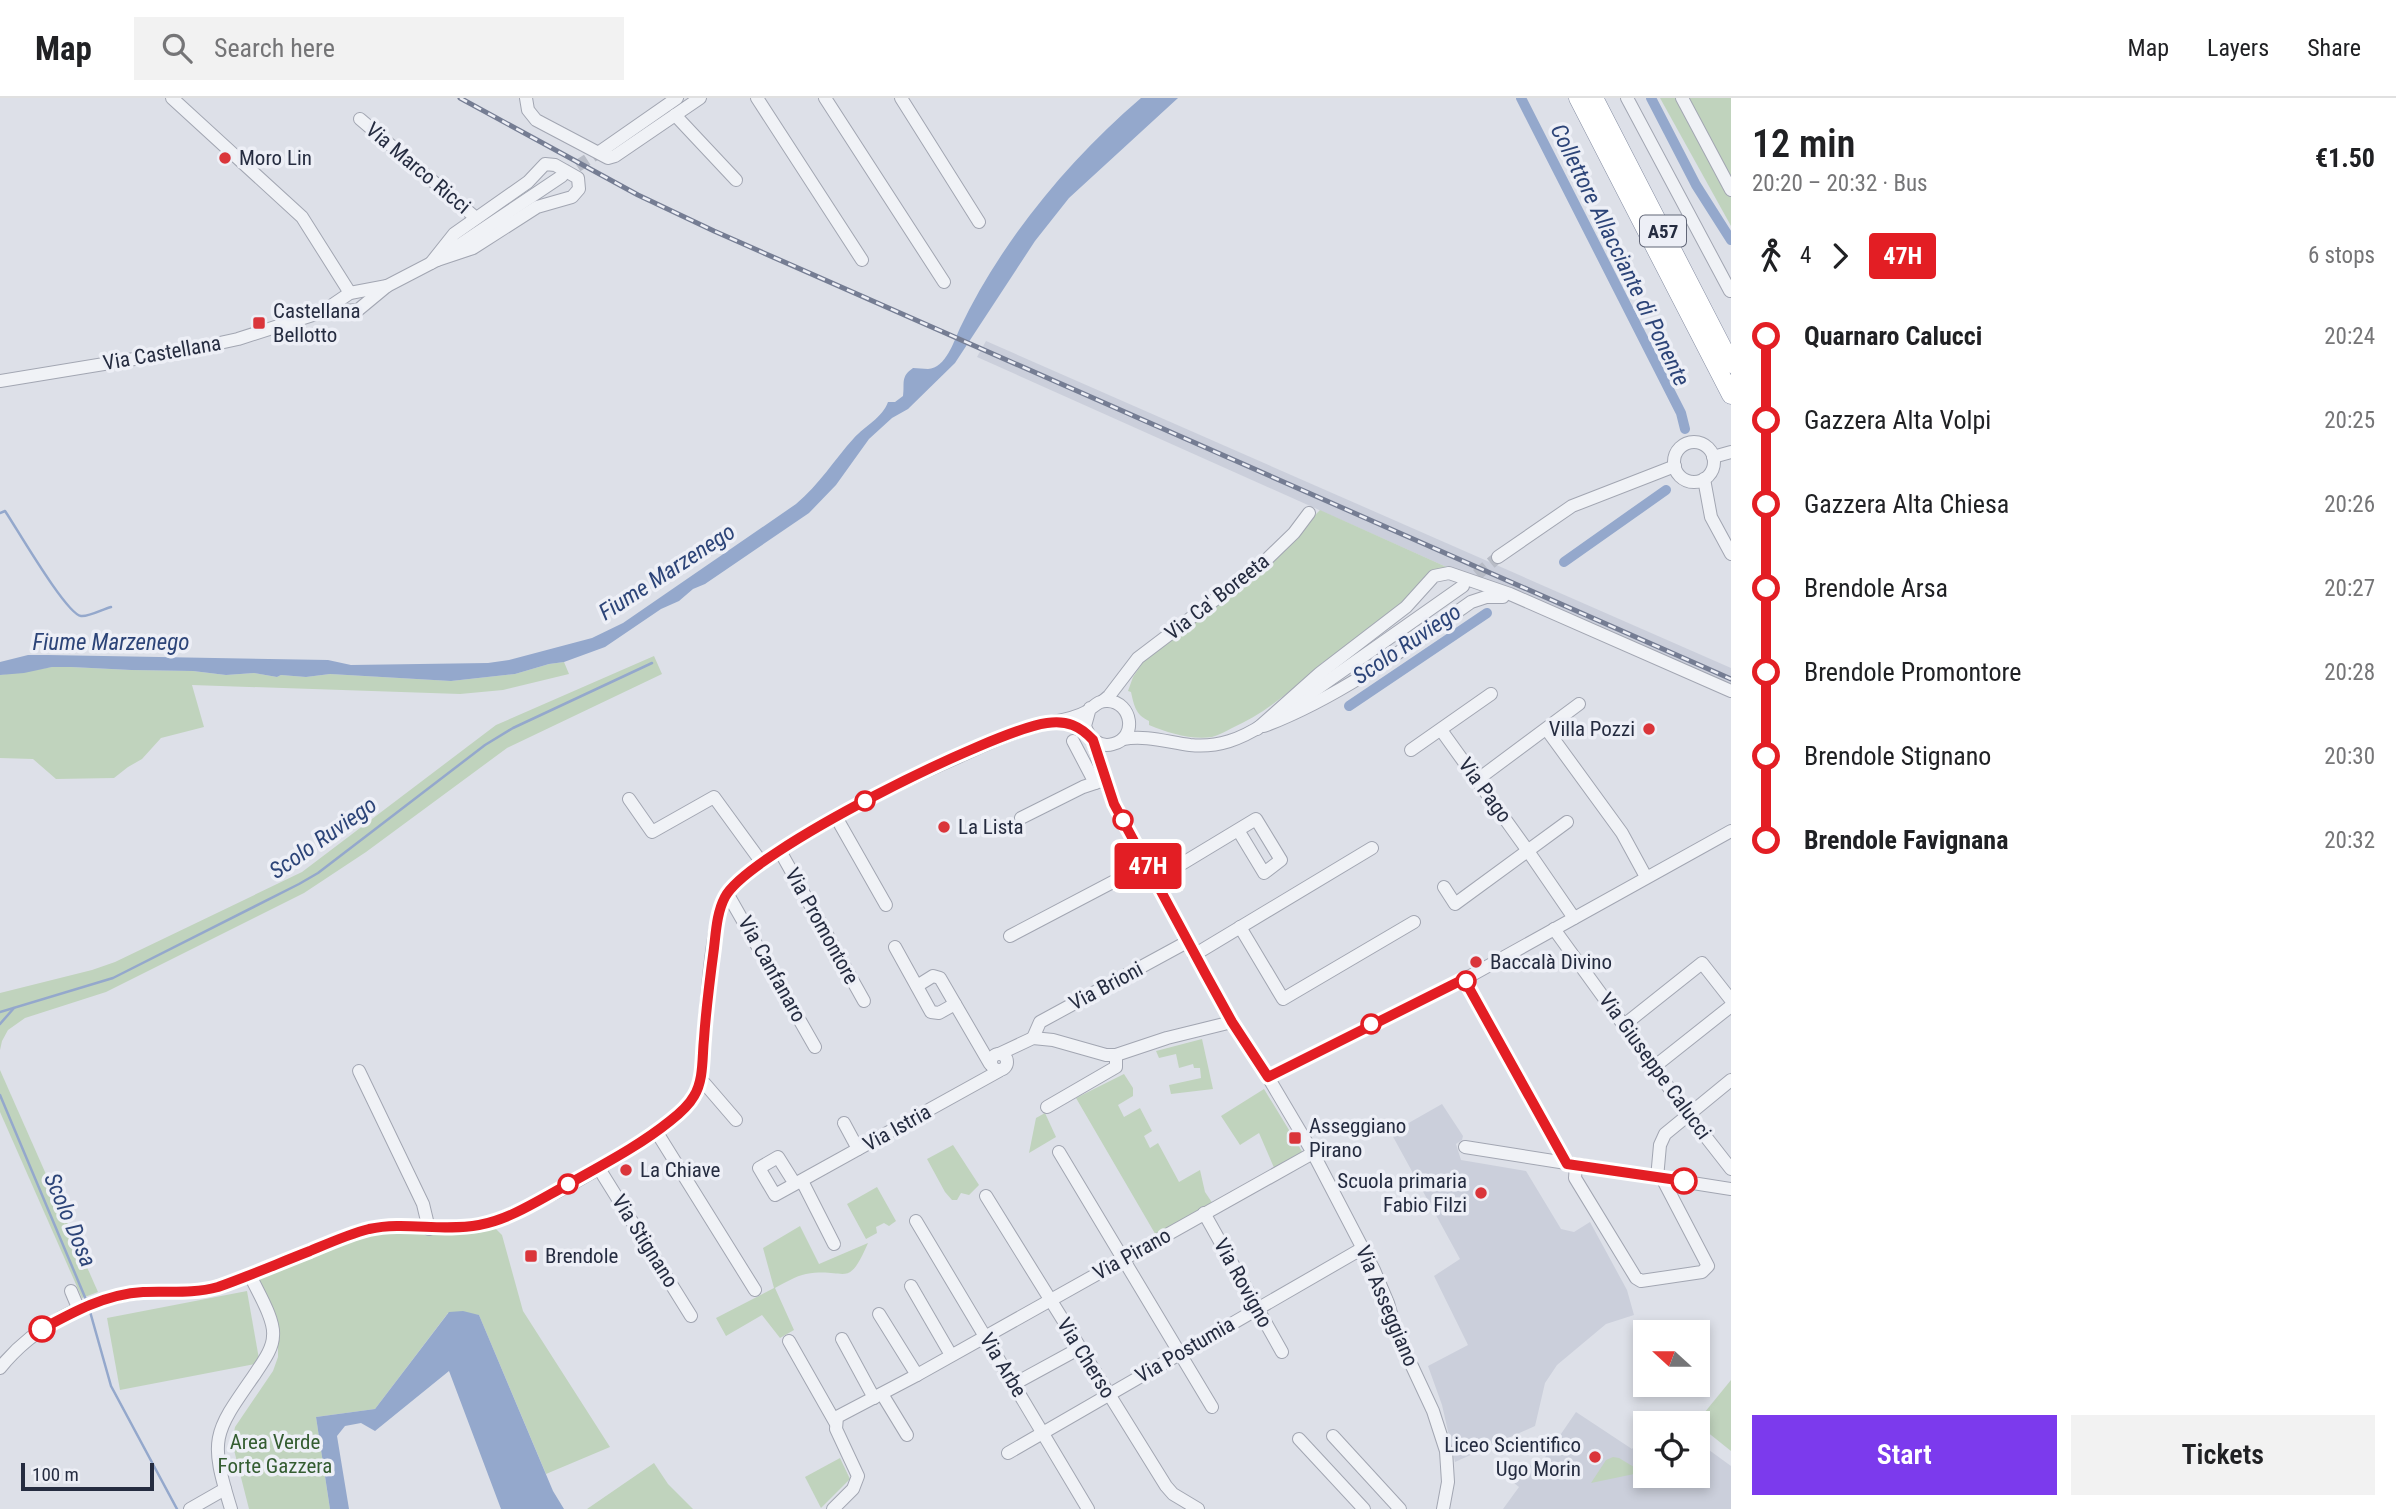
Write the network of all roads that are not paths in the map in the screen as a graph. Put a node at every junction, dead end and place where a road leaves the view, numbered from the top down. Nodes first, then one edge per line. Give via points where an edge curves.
1 (172, 98) edge
2 (526, 98) edge
3 (677, 98) edge
4 (700, 98) edge
5 (757, 98) edge
6 (824, 98) edge
7 (901, 98) edge
8 (1578, 98) edge
9 (1594, 98) edge
10 (1627, 98) edge
11 (1682, 98) edge
12 (675, 115) junction
13 (360, 120) dead end
14 (601, 151) tunnel mouth
15 (562, 176) tunnel mouth
16 (736, 180) dead end
17 (1731, 190) edge
18 (476, 218) junction
19 (979, 222) dead end
20 (862, 260) dead end
21 (434, 261) junction
22 (944, 282) dead end
23 (387, 286) junction
24 (1730, 291) edge
25 (351, 294) junction
26 (357, 308) junction
27 (322, 312) junction
28 (1731, 364) edge
29 (0, 382) edge
30 (1731, 396) edge
31 (1731, 452) edge
32 (1713, 457) junction
33 (1675, 466) junction
34 (1704, 479) junction
35 (1309, 513) dead end
36 (1731, 554) edge
37 (1498, 558) tunnel mouth
38 (1463, 586) tunnel mouth
39 (1518, 598) junction
40 (1123, 678) junction
41 (1731, 691) edge
42 (1491, 694) dead end
43 (1102, 701) junction
44 (1579, 704) dead end
45 (1090, 708) junction
46 (1127, 713) junction
47 (1050, 722) junction
48 (1257, 729) junction
49 (1441, 730) junction
50 (1546, 730) junction
51 (1090, 736) junction
52 (1164, 739) junction
53 (1073, 741) dead end
54 (1118, 741) junction
55 (1411, 750) dead end
56 (1101, 780) junction
57 (1477, 780) junction
58 (629, 799) dead end
59 (836, 817) junction
60 (1021, 818) dead end
61 (1567, 822) dead end
62 (1238, 830) dead end
63 (1731, 831) edge
64 (1372, 848) dead end
65 (780, 851) junction
66 (1528, 851) junction
67 (762, 863) junction
68 (1147, 864) junction
69 (1646, 877) junction
70 (1155, 880) junction
71 (1444, 887) dead end
72 (727, 893) junction
73 (886, 905) dead end
74 (1574, 918) junction
75 (1414, 922) dead end
76 (1240, 927) junction
77 (1554, 929) junction
78 (1010, 936) dead end
79 (1187, 942) junction
80 (895, 947) dead end
81 (1194, 955) junction
82 (1464, 979) junction
83 (917, 986) junction
84 (1731, 1000) edge
85 (864, 1001) dead end
86 (955, 1004) junction
87 (1731, 1006) edge
88 (1232, 1022) junction
89 (1624, 1025) junction
90 (1032, 1038) junction
91 (815, 1047) dead end
92 (1116, 1055) junction
93 (996, 1063) junction
94 (1654, 1067) junction
95 (359, 1071) dead end
96 (1268, 1077) junction
97 (1731, 1080) edge
98 (699, 1082) junction
99 (1047, 1107) dead end
100 (1688, 1114) junction
101 (736, 1120) dead end
102 (844, 1124) dead end
103 (656, 1131) junction
104 (1465, 1147) dead end
105 (858, 1149) junction
106 (1059, 1152) dead end
107 (1313, 1153) junction
108 (1571, 1165) junction
109 (598, 1167) junction
110 (1731, 1172) edge
111 (1660, 1178) junction
112 (1713, 1185) junction
113 (1731, 1189) edge
114 (986, 1196) dead end
115 (1204, 1213) junction
116 (916, 1221) dead end
117 (429, 1228) junction
118 (834, 1244) dead end
119 (1363, 1248) junction
120 (1124, 1258) junction
121 (250, 1275) junction
122 (911, 1286) dead end
123 (755, 1290) dead end
124 (71, 1292) dead end
125 (1049, 1300) junction
126 (86, 1307) junction
127 (1257, 1308) junction
128 (879, 1314) dead end
129 (691, 1316) dead end
130 (986, 1335) junction
131 (842, 1339) dead end
132 (789, 1341) dead end
133 (1080, 1348) junction
134 (1282, 1352) dead end
135 (1180, 1353) junction
136 (951, 1355) junction
137 (1, 1364) edge
138 (917, 1375) junction
139 (1014, 1384) junction
140 (1110, 1394) junction
141 (878, 1396) junction
142 (1212, 1407) dead end
143 (835, 1422) junction
144 (1043, 1432) junction
145 (907, 1435) dead end
146 (1333, 1436) dead end
147 (1299, 1439) dead end
148 (1008, 1453) dead end
149 (225, 1489) junction
150 (190, 1509) edge
151 (231, 1509) edge
152 (833, 1509) edge
153 (1088, 1509) edge
154 (1198, 1509) edge
155 (1364, 1509) edge
156 (1400, 1509) edge
157 (1443, 1509) edge

1 - 25 street via 302,217
2 - 12 street via 536,120 608,158
3 - 14 street
4 - 12 street
5 - 20 street
6 - 22 street
7 - 19 street
8 - 30 highway, A57
9 - 28 highway, A57
10 - 24 street
11 - 17 street
12 - 16 street
13 - 18 street, Via Marco Ricci
15 - 21 street, Via Castellana
18 - 21 street, Via Castellana via 444,244
18 - 21 street, Via Castellana via 545,164 559,167 579,181 572,197 537,208 473,248
21 - 23 street, Via Castellana
23 - 25 street, Via Castellana
23 - 26 street, Via Castellana
25 - 26 street via 362,298
25 - 27 street, Via Castellana
26 - 27 street, Via Castellana
27 - 29 street, Via Castellana via 193,349
31 - 32 street
32 - 33 street via 1705,445 1693,442 1680,448
32 - 34 street via 1712,470
33 - 34 street via 1688,480
33 - 37 street via 1572,506
34 - 36 street via 1711,517
35 - 40 street, Via Ca' Boreeta via 1262,564 1138,657
38 - 48 street
39 - 41 street
39 - 48 street via 1471,601 1339,690
39 - 48 street via 1449,573 1434,576 1406,607
40 - 43 street, Via Ca' Boreeta
40 - 46 street
42 - 49 street
43 - 45 street
43 - 46 street via 1118,703
44 - 50 street
45 - 47 street
45 - 51 street via 1085,720
46 - 52 street
46 - 54 street via 1128,732
47 - 51 street via 1074,725
47 - 59 street via 978,748
48 - 52 street via 1216,745
49 - 55 street
49 - 57 street, Via Pago
50 - 57 street
50 - 69 street via 1622,833
51 - 54 street via 1106,745
51 - 56 street
52 - 54 street
53 - 56 street
54 - 56 street via 1106,757
56 - 60 street
56 - 68 street, Via Asseggiano
57 - 66 street, Via Pago
58 - 67 street via 652,832 714,797
59 - 65 street
59 - 73 street
61 - 66 street
62 - 70 street
63 - 69 street
64 - 76 street
65 - 67 street
65 - 85 street, Via Promontore
66 - 71 street via 1455,904
66 - 74 street, Via Pago
67 - 72 street
68 - 70 street, Via Asseggiano
68 - 78 street
69 - 74 street
70 - 79 street, Via Asseggiano
72 - 91 street, Via Canfanaro
72 - 98 street via 717,929
74 - 77 street
75 - 76 street via 1283,999
76 - 81 street
77 - 82 street
77 - 89 street, Via Giuseppe Calucci
79 - 81 street, Via Asseggiano
79 - 90 street, Via Brioni via 1040,1022
80 - 83 street
81 - 88 street, Via Asseggiano
82 - 96 street
82 - 108 street
83 - 86 street via 933,1013
83 - 86 street via 939,977
84 - 89 street via 1702,963
86 - 93 street
87 - 94 street
88 - 92 street
88 - 96 street, Via Asseggiano
89 - 94 street, Via Giuseppe Calucci
90 - 92 street
90 - 93 street, Via Istria
92 - 99 street via 1116,1067
93 - 105 street, Via Istria
94 - 100 street, Via Giuseppe Calucci
95 - 117 street via 423,1204
96 - 107 street, Via Asseggiano
97 - 100 street
98 - 101 street
98 - 103 street via 687,1105
100 - 110 street, Via Giuseppe Calucci
100 - 111 street via 1662,1138
102 - 105 street
103 - 109 street
103 - 123 street
104 - 108 street
105 - 118 street, Via Istria via 798,1182
106 - 120 street
107 - 115 street, Via Pirano
107 - 119 street, Via Asseggiano
108 - 111 street
108 - 111 street via 1641,1281 1708,1268
109 - 117 street via 505,1217 460,1228
109 - 129 street, Via Stignano
110 - 112 street
111 - 112 street
112 - 113 street
114 - 125 street, Via Cherso
115 - 120 street, Via Pirano
115 - 127 street, Via Rovigno
116 - 130 street, Via Arbe
117 - 121 street via 360,1232
119 - 127 street, Via Postumia
119 - 157 street, Via Asseggiano via 1443,1440 1448,1482
120 - 125 street, Via Pirano
120 - 135 street
121 - 126 street via 206,1290 141,1292
121 - 149 street via 274,1338 220,1431 216,1445
122 - 136 street
124 - 126 street
125 - 130 street, Via Pirano
125 - 133 street, Via Cherso
126 - 137 street via 42,1329
127 - 134 street, Via Rovigno
127 - 135 street, Via Postumia
128 - 138 street
130 - 136 street, Via Pirano
130 - 139 street, Via Arbe
131 - 141 street
132 - 143 street
133 - 139 street
133 - 140 street, Via Cherso
135 - 140 street, Via Postumia
135 - 142 street
136 - 138 street, Via Pirano
138 - 141 street, Via Pirano
139 - 144 street, Via Arbe
140 - 144 street, Via Postumia
140 - 154 street, Via Cherso via 1166,1486
141 - 143 street, Via Pirano
141 - 145 street
143 - 152 street via 858,1476 853,1489
144 - 148 street, Via Postumia
144 - 153 street, Via Arbe
146 - 156 street
147 - 155 street
149 - 150 street
149 - 151 street

